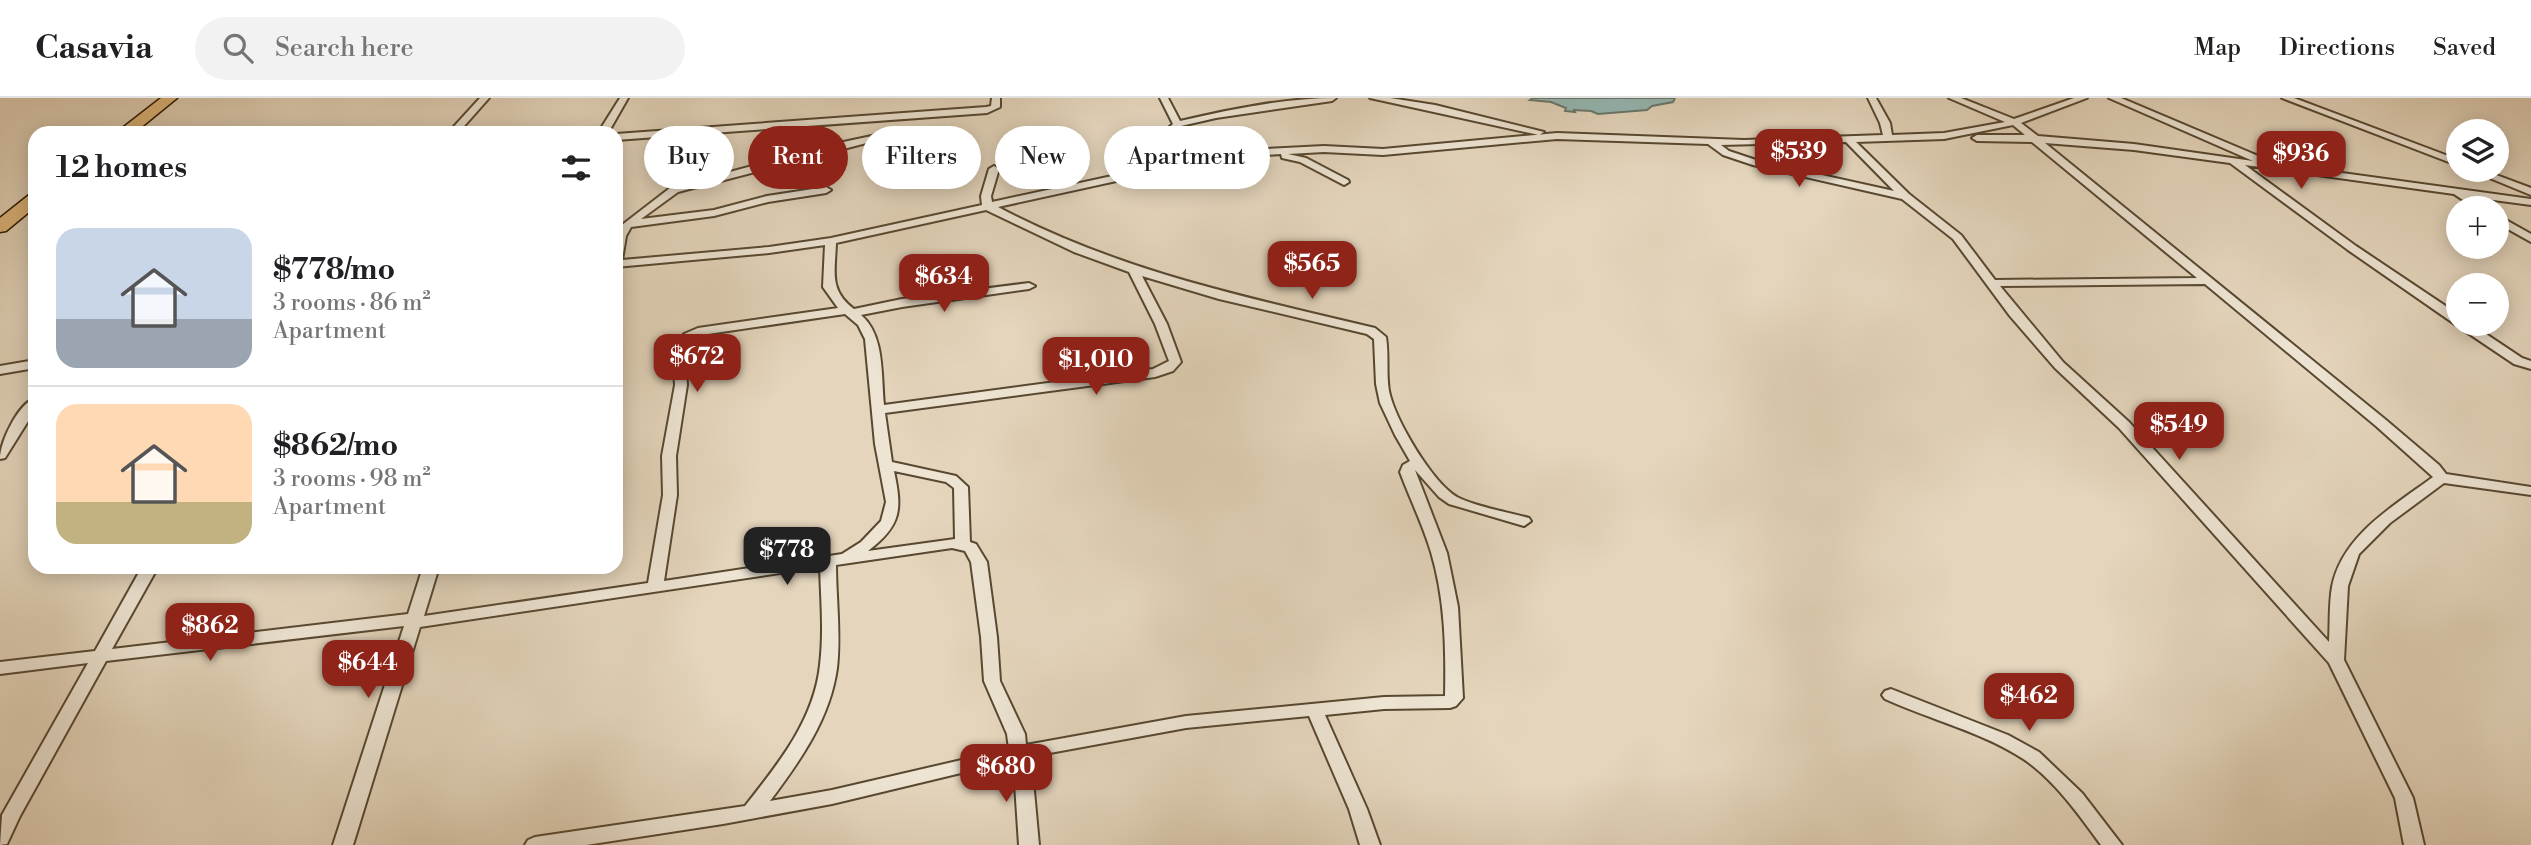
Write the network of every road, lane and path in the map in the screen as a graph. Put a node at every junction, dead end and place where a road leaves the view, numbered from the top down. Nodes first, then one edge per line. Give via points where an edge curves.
1 (170, 98) edge
2 (485, 98) edge
3 (624, 98) edge
4 (996, 98) edge
5 (1164, 98) edge
6 (1332, 98) edge
7 (1374, 98) edge
8 (1426, 98) edge
9 (1872, 98) edge
10 (1953, 98) edge
11 (2082, 98) edge
12 (2113, 98) edge
13 (2286, 98) edge
14 (1435, 107) junction
15 (2014, 122) junction
16 (1178, 124) junction
17 (133, 126) edge
18 (459, 126) edge
19 (607, 126) edge
20 (1176, 126) edge
21 (623, 136) edge
22 (1557, 136) junction
23 (1944, 136) junction
24 (1888, 137) junction
25 (1847, 138) junction
26 (2035, 139) junction
27 (862, 141) edge
28 (1708, 141) junction
29 (1270, 152) edge
30 (1270, 153) edge
31 (2446, 158) edge
32 (2232, 160) junction
33 (2269, 166) junction
34 (994, 169) dead end
35 (1104, 181) edge
36 (1343, 182) dead end
37 (2506, 182) edge
38 (827, 190) dead end
39 (2455, 191) junction
40 (2531, 192) edge
41 (1905, 196) junction
42 (2463, 196) edge
43 (2531, 202) edge
44 (28, 205) edge
45 (987, 206) junction
46 (623, 225) edge
47 (2509, 225) edge
48 (623, 226) edge
49 (0, 227) edge
50 (2531, 239) edge
51 (831, 241) junction
52 (623, 263) edge
53 (1134, 271) junction
54 (2210, 281) junction
55 (1991, 283) junction
56 (1029, 286) dead end
57 (851, 311) junction
58 (2446, 312) edge
59 (2481, 336) edge
60 (28, 365) edge
61 (2531, 365) edge
62 (0, 370) edge
63 (28, 409) edge
64 (878, 410) junction
65 (0, 455) edge
66 (1419, 461) junction
67 (886, 465) junction
68 (2441, 478) junction
69 (2531, 491) edge
70 (1524, 522) dead end
71 (963, 543) junction
72 (836, 560) junction
73 (146, 574) edge
74 (429, 574) edge
75 (655, 588) junction
76 (413, 621) junction
77 (100, 657) junction
78 (2336, 660) junction
79 (0, 668) edge
80 (1891, 695) dead end
81 (1315, 711) junction
82 (1018, 755) junction
83 (751, 812) junction
84 (0, 839) edge
85 (343, 845) edge
86 (535, 845) edge
87 (1029, 845) edge
88 (1370, 845) edge
89 (2112, 845) edge
90 (2414, 845) edge

1 - 17 highway
2 - 18 street
3 - 19 street
4 - 21 street via 995,107 987,110
5 - 16 street
6 - 16 street
7 - 14 street
8 - 14 street
9 - 24 street
10 - 15 street
11 - 15 street
12 - 33 street
13 - 31 street
14 - 22 street
15 - 23 street
15 - 26 street
16 - 20 street
22 - 28 street
22 - 29 street via 1383,152
23 - 24 street
23 - 26 street
24 - 25 street
25 - 28 street
25 - 41 street
26 - 32 street
26 - 54 street
27 - 46 street via 674,190
28 - 41 street via 1756,163
30 - 36 street via 1303,160
32 - 33 street
32 - 58 street
33 - 39 street
34 - 45 street
35 - 45 street
37 - 40 street
38 - 48 street via 767,199 713,214
39 - 42 street
39 - 43 street
41 - 55 street via 1957,237
44 - 49 highway
45 - 51 street
45 - 53 street via 1018,224
47 - 50 street
51 - 52 street
51 - 57 street via 829,287 837,301
53 - 64 street via 1175,362 1169,368
53 - 66 street via 1380,337 1389,412
54 - 55 street
54 - 68 street
55 - 78 street via 2059,365 2124,425
56 - 57 street
57 - 64 street via 871,339
57 - 75 street via 698,332 683,343 669,456 670,495
59 - 61 street
60 - 62 street
63 - 65 street
64 - 67 street
66 - 70 street via 1447,498
66 - 81 street via 1407,472 1439,552 1450,603 1454,698 1441,704 1384,703
67 - 71 street via 951,479 961,487
67 - 72 street via 893,502 888,522 866,545
68 - 69 street
68 - 78 street via 2385,520 2352,552 2340,586
71 - 72 street
71 - 82 street via 976,553 979,562 992,681 1016,734
72 - 75 street
72 - 83 street via 827,680 820,705 793,758
73 - 77 street
74 - 76 street
75 - 76 street
76 - 77 street
76 - 85 street
77 - 79 street
77 - 84 street
78 - 90 street via 2404,798
80 - 89 street via 2032,757 2085,809
81 - 82 street via 1186,722
81 - 88 street
82 - 83 street
82 - 87 street
83 - 86 street

